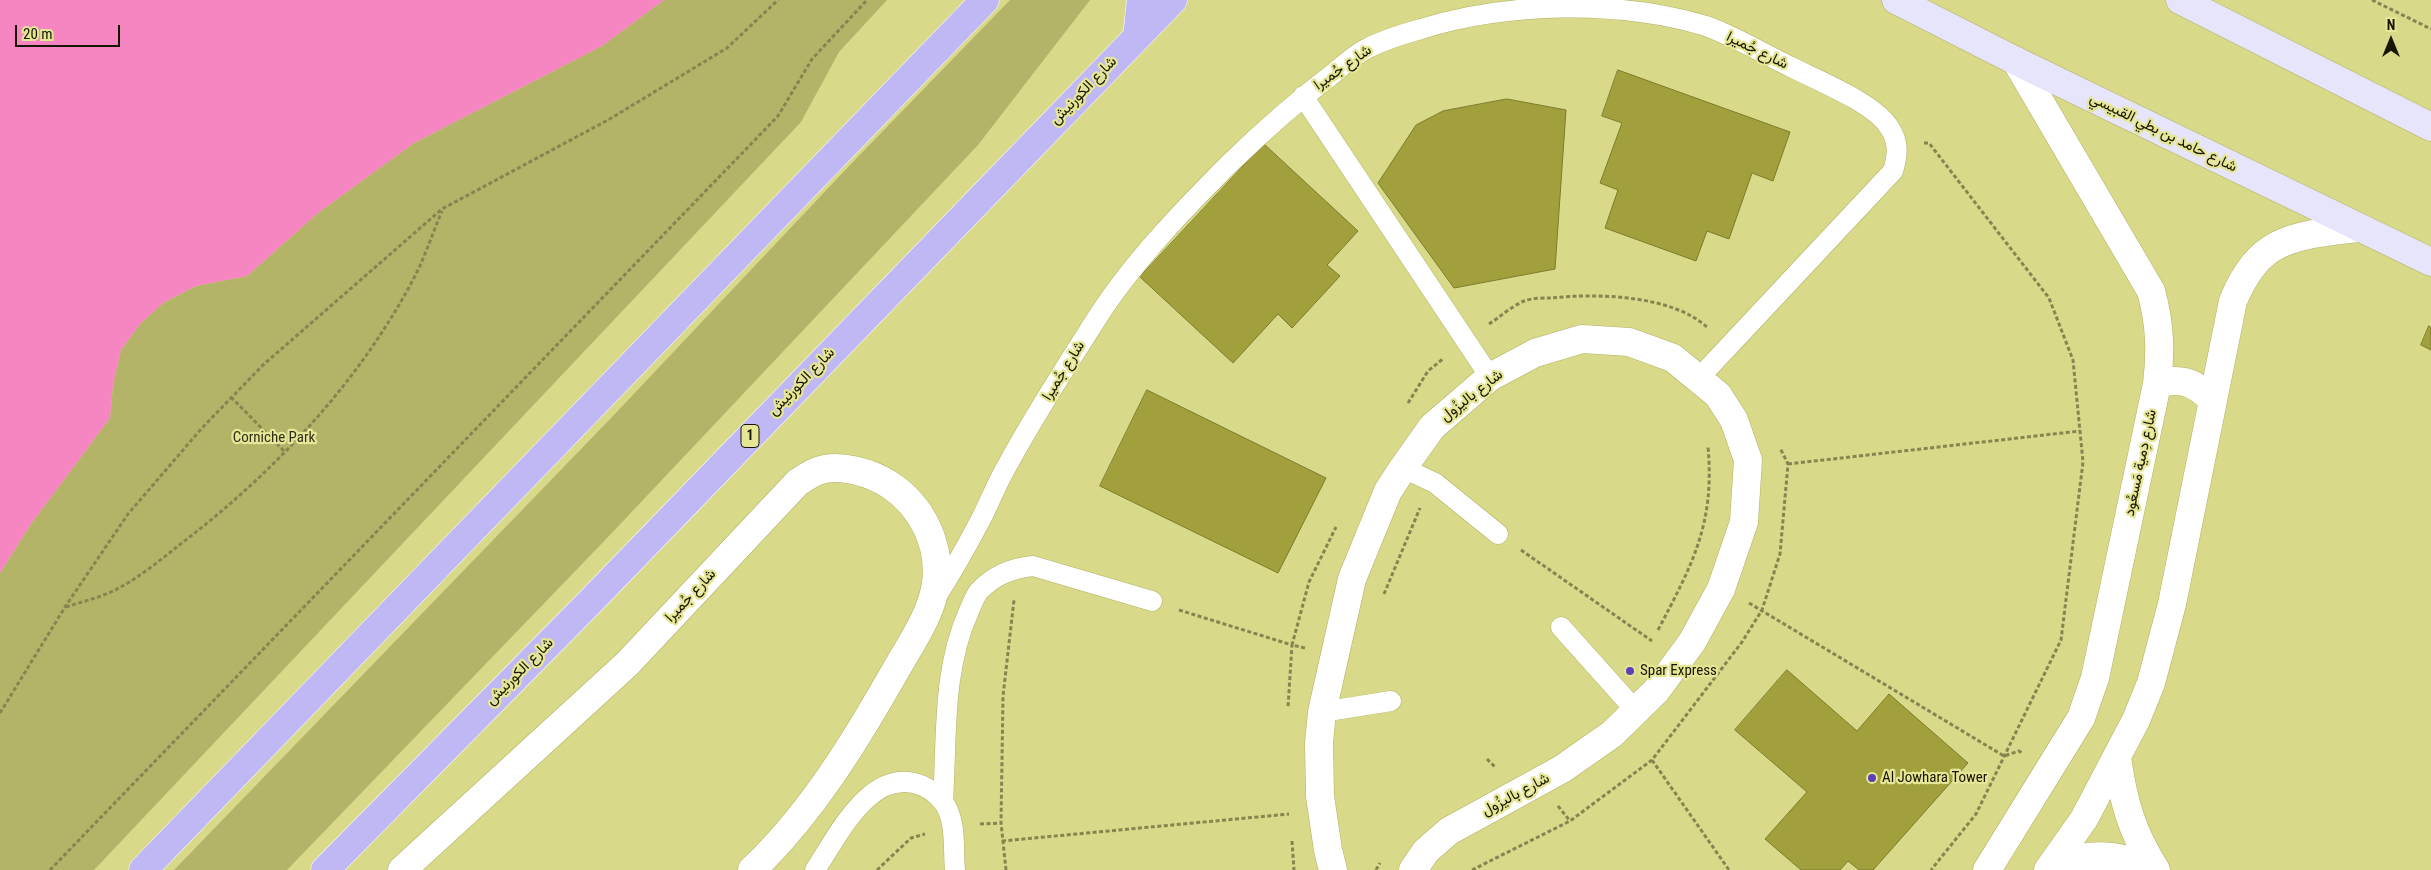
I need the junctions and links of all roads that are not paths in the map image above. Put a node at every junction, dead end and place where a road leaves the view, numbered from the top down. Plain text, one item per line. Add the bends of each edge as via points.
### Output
1 (985, 0) edge
2 (1140, 0) edge
3 (1173, 0) edge
4 (1896, 0) edge
5 (2180, 0) edge
6 (1137, 37) junction
7 (2016, 62) junction
8 (1303, 96) junction
9 (2431, 127) edge
10 (2358, 228) junction
11 (2431, 262) edge
12 (1490, 377) junction
13 (1699, 378) junction
14 (2157, 384) junction
15 (2212, 401) junction
16 (1403, 468) junction
17 (1498, 534) road end
18 (1152, 601) road end
19 (927, 611) junction
20 (1561, 627) dead end
21 (1391, 701) dead end
22 (1636, 711) junction
23 (1322, 712) junction
24 (2117, 757) junction
25 (943, 802) junction
26 (2050, 867) edge
27 (143, 870) edge
28 (325, 870) edge
29 (402, 870) edge
30 (752, 870) edge
31 (814, 870) edge
32 (955, 870) edge
33 (1333, 870) edge
34 (1413, 870) edge
35 (1987, 870) edge
36 (2152, 870) edge
37 (2156, 870) edge

1 - 27 highway
2 - 6 highway
3 - 6 highway, شارع الكورنيش / 1
4 - 7 main road, شارع حامد بن بطي القبيسي
5 - 9 main road
6 - 28 highway, شارع الكورنيش / 1 via 588,604
7 - 10 main road, شارع حامد بن بطي القبيسي
7 - 14 street, شارع دِمية مَسعُود via 2151,291 2160,332
8 - 12 lane, شارع جُميرا
8 - 13 lane, شارع جُميرا via 1365,50 1406,34 1491,11 1579,6 1622,8 1706,26 1851,97 1883,119 1896,142 1898,156 1894,171
8 - 19 lane, شارع جُميرا via 1199,193 1099,314 1007,465 956,565
10 - 11 main road, شارع حامد بن بطي القبيسي
10 - 15 street via 2300,235 2257,259 2242,279 2233,301
12 - 13 street, شارع باليزُول via 1535,353 1582,339 1629,342 1673,358
12 - 16 street, شارع باليزُول via 1432,428
13 - 22 street, شارع باليزُول via 1718,395 1734,420 1748,460 1744,522 1721,588 1692,642 1656,691
14 - 15 street via 2181,381 2194,384
14 - 35 street, شارع دِمية مَسعُود via 2095,678 2081,718
15 - 24 street via 2163,643 2148,690
16 - 17 lane via 1435,484
16 - 23 street, شارع باليزُول via 1388,491 1352,579
18 - 25 lane via 1033,566 1018,568 989,581 978,593 962,628 952,666 946,714
19 - 29 street, شارع جُميرا via 936,583 935,550 927,526 910,501 869,475 842,468 818,471 798,482 627,664
19 - 30 street, شارع جُميرا via 862,730 806,810
20 - 22 lane
21 - 23 lane
22 - 34 street, شارع باليزُول via 1612,734 1562,770 1449,831 1426,851
23 - 33 street, شارع باليزُول via 1320,796
24 - 26 street via 2084,818
24 - 37 street via 2129,818
25 - 31 lane via 927,788 908,782 877,789 856,811
25 - 32 lane via 953,826
26 - 36 street via 2073,858 2095,855 2118,856

